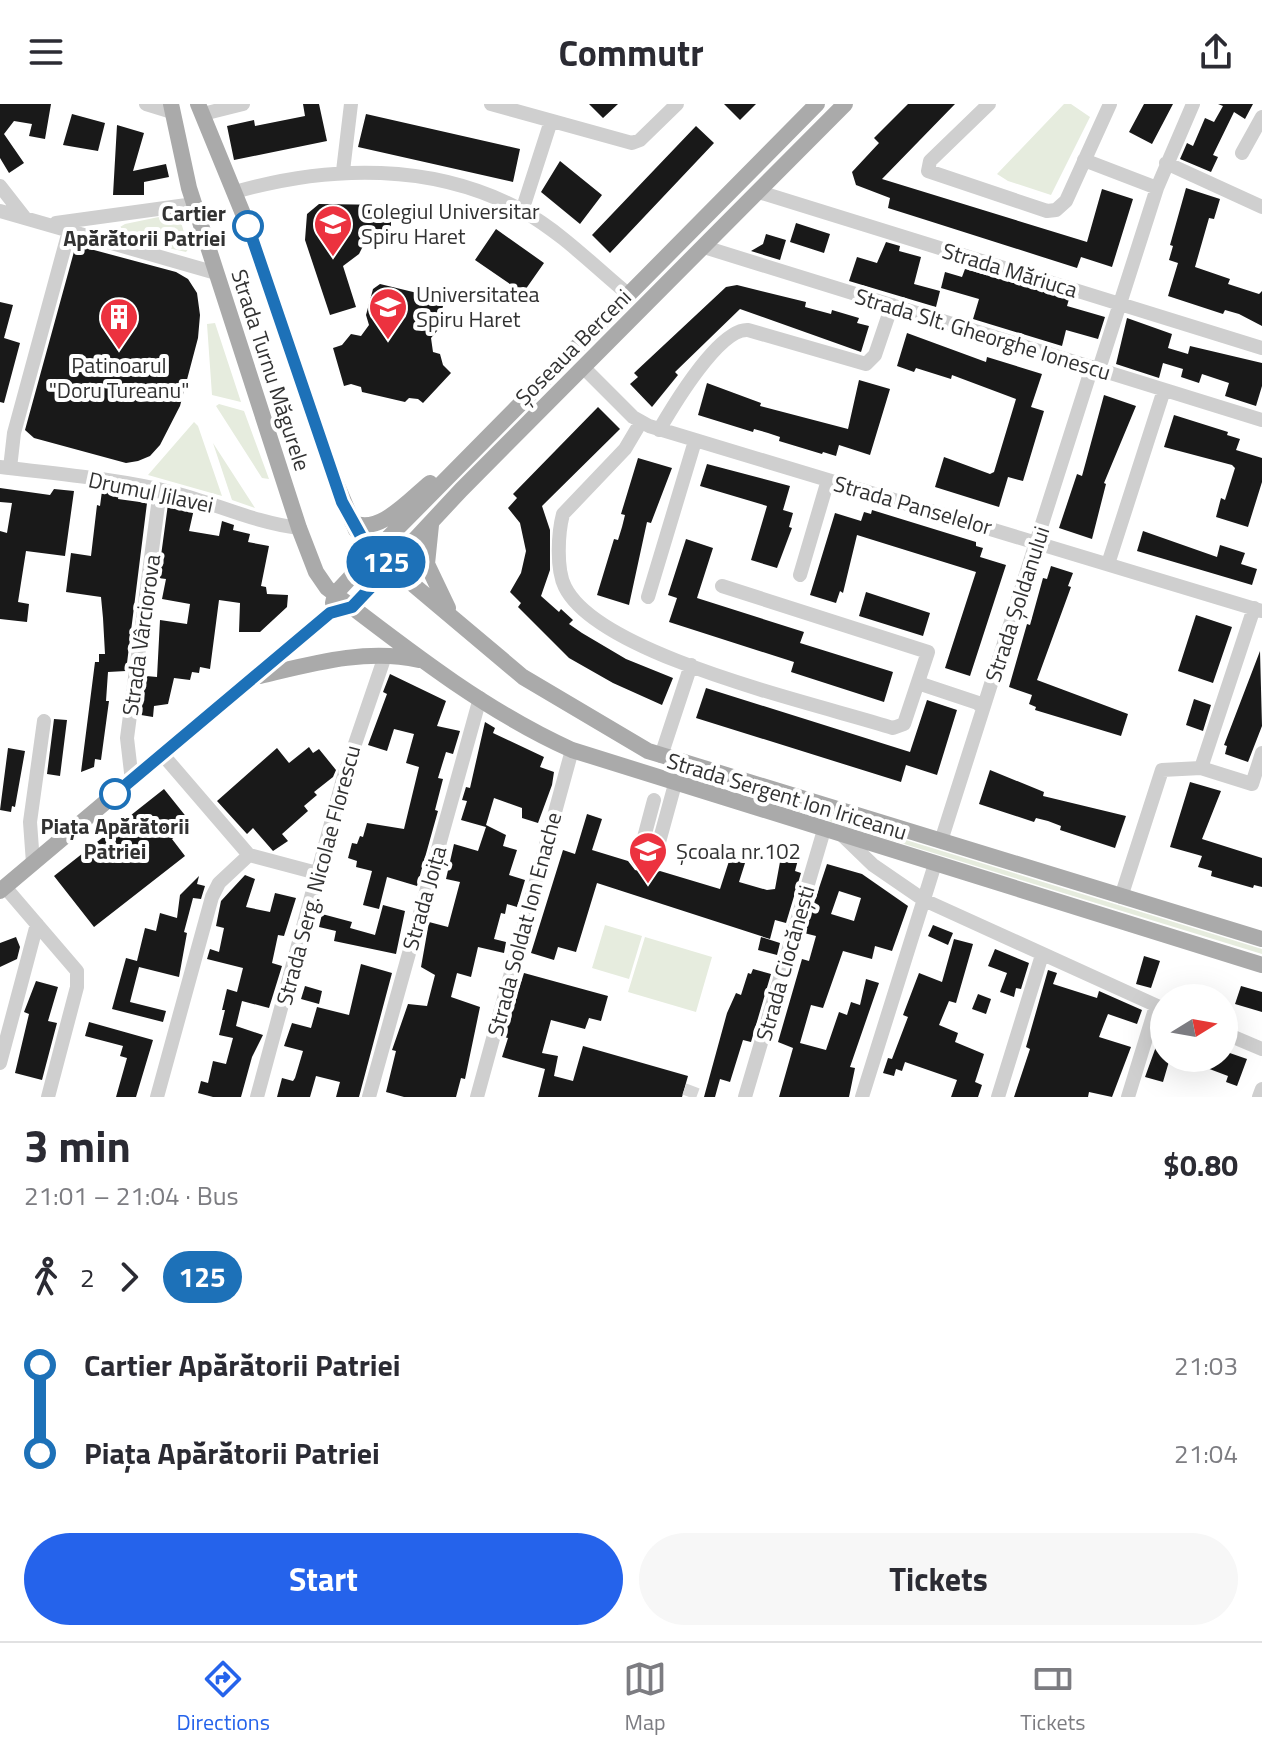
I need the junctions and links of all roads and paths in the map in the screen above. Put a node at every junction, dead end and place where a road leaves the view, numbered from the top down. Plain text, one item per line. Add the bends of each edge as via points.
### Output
1 (146, 104) edge
2 (243, 104) edge
3 (351, 104) edge
4 (491, 104) edge
5 (677, 104) edge
6 (817, 104) edge
7 (845, 104) edge
8 (989, 104) edge
9 (1193, 104) edge
10 (1104, 106) edge
11 (171, 108) edge
12 (200, 109) edge
13 (1262, 117) edge
14 (551, 121) junction
15 (1242, 153) dead end
16 (1084, 160) junction
17 (1166, 163) junction
18 (343, 171) junction
19 (0, 186) edge
20 (1157, 188) junction
21 (235, 192) junction
22 (759, 192) junction
23 (194, 204) junction
24 (1262, 207) edge
25 (0, 211) edge
26 (522, 211) junction
27 (108, 217) junction
28 (32, 220) junction
29 (69, 231) junction
30 (107, 242) junction
31 (704, 247) junction
32 (216, 273) junction
33 (629, 295) junction
34 (1119, 304) junction
35 (892, 305) junction
36 (1262, 348) edge
37 (570, 354) junction
38 (583, 367) junction
39 (1096, 368) junction
40 (1164, 390) junction
41 (1262, 420) edge
42 (641, 422) junction
43 (659, 430) junction
44 (695, 441) junction
45 (459, 466) junction
46 (5, 467) edge
47 (828, 480) junction
48 (160, 490) junction
49 (432, 521) junction
50 (352, 522) junction
51 (299, 528) junction
52 (1036, 542) junction
53 (375, 551) junction
54 (1108, 564) junction
55 (391, 566) junction
56 (373, 575) junction
57 (800, 575) dead end
58 (722, 586) dead end
59 (335, 594) junction
60 (648, 597) dead end
61 (357, 602) junction
62 (1259, 607) edge
63 (330, 613) junction
64 (458, 622) junction
65 (385, 656) junction
66 (423, 661) junction
67 (691, 665) junction
68 (255, 678) junction
69 (918, 683) junction
70 (480, 698) junction
71 (983, 709) junction
72 (44, 721) dead end
73 (572, 750) junction
74 (1262, 753) edge
75 (163, 755) junction
76 (661, 756) junction
77 (1201, 768) junction
78 (132, 781) junction
79 (675, 784) junction
80 (654, 800) dead end
81 (824, 830) junction
82 (843, 836) junction
83 (941, 841) junction
84 (249, 855) junction
85 (33, 863) junction
86 (935, 864) junction
87 (317, 873) junction
88 (3, 889) edge
89 (1121, 897) junction
90 (924, 900) junction
91 (37, 924) junction
92 (1262, 939) edge
93 (1042, 955) junction
94 (1262, 965) edge
95 (1150, 1004) edge
96 (1150, 1036) edge
97 (1238, 1039) edge
98 (1262, 1049) edge
99 (0, 1063) edge
100 (1262, 1089) edge
101 (48, 1097) edge
102 (157, 1097) edge
103 (257, 1097) edge
104 (369, 1097) edge
105 (477, 1097) edge
106 (745, 1097) edge
107 (862, 1097) edge
108 (998, 1097) edge
109 (1128, 1097) edge
110 (1259, 1097) edge

1 - 11 street
2 - 12 street
3 - 18 street
4 - 14 street
5 - 14 street via 632,143
6 - 33 main road, Șoseaua Berceni
7 - 22 main road, Șoseaua Berceni
8 - 16 street via 930,161 930,173 1047,211 1066,201
9 - 17 street, Strada Șoldanului
10 - 16 street
11 - 23 main road, Strada Turnu Măgurele
12 - 21 main road, Strada Turnu Măgurele
13 - 15 street
14 - 26 street
16 - 20 street
17 - 20 street, Strada Șoldanului
17 - 24 street
18 - 21 street
18 - 26 street via 429,179
19 - 28 street
20 - 34 street, Strada Șoldanului
21 - 50 main road, Strada Turnu Măgurele
22 - 31 main road, Șoseaua Berceni
22 - 34 street, Strada Măriuca
23 - 27 street
23 - 32 main road, Strada Turnu Măgurele
25 - 28 street
26 - 33 street
27 - 28 street
27 - 30 street
28 - 29 street
29 - 30 street
29 - 46 street
30 - 32 street
31 - 35 street, Strada Slt. Gheorghe Ionescu
31 - 38 main road, Șoseaua Berceni
32 - 51 main road, Strada Turnu Măgurele
33 - 37 main road, Șoseaua Berceni
34 - 36 street, Strada Măriuca
34 - 39 street, Strada Șoldanului
35 - 39 street, Strada Slt. Gheorghe Ionescu
35 - 43 street via 875,355 866,364 748,330 732,333
37 - 38 main road
37 - 45 main road, Șoseaua Berceni
38 - 42 street, Strada Panselelor
38 - 49 main road, Șoseaua Berceni
39 - 40 street, Strada Slt. Gheorghe Ionescu
39 - 52 street, Strada Șoldanului
40 - 41 street, Strada Slt. Gheorghe Ionescu
40 - 54 street
42 - 43 street, Strada Panselelor
42 - 67 street via 625,449 564,511 563,581 586,614 609,631
43 - 44 street, Strada Panselelor
44 - 47 street, Strada Panselelor
44 - 60 street
45 - 50 main road via 379,523 366,527
45 - 53 main road, Șoseaua Berceni
46 - 48 street, Drumul Jilavei
47 - 52 street, Strada Panselelor
47 - 57 street
48 - 51 street, Drumul Jilavei
48 - 78 street, Strada Vârciorova via 127,738
49 - 55 main road, Șoseaua Berceni
49 - 64 main road via 427,564
50 - 53 main road, Strada Turnu Măgurele
51 - 59 main road, Strada Turnu Măgurele via 318,577
52 - 54 street, Strada Panselelor
52 - 71 street, Strada Șoldanului
53 - 55 main road, Strada Turnu Măgurele
53 - 56 main road
53 - 59 main road, Șoseaua Berceni
54 - 62 street, Strada Panselelor
55 - 56 main road
55 - 61 main road, Șoseaua Berceni
55 - 64 main road, Strada Sergent Ion Iriceanu
56 - 59 main road
56 - 61 main road
58 - 69 street via 928,652
59 - 61 main road, Strada Sergent Ion Iriceanu
59 - 63 main road, Șoseaua Berceni
61 - 63 main road
61 - 66 main road, Strada Sergent Ion Iriceanu
62 - 77 street
63 - 68 main road
64 - 76 main road, Strada Sergent Ion Iriceanu via 543,691
65 - 66 main road
65 - 68 main road
65 - 87 street, Strada Serg. Nicolae Florescu via 354,740
66 - 70 main road, Strada Sergent Ion Iriceanu
67 - 69 street via 896,728 905,722
67 - 76 street
68 - 75 main road
69 - 71 street
70 - 73 main road, Strada Sergent Ion Iriceanu
70 - 104 street, Strada Joița
71 - 83 street, Strada Șoldanului
72 - 85 street via 30,822
73 - 79 main road, Strada Sergent Ion Iriceanu
73 - 105 street, Strada Soldat Ion Enache
74 - 77 street via 1252,784
75 - 78 main road
75 - 84 street
76 - 83 main road, Strada Sergent Ion Iriceanu
77 - 89 street via 1162,770
78 - 85 main road
79 - 80 street via 653,864 638,860
79 - 81 main road, Strada Sergent Ion Iriceanu
81 - 82 main road, Strada Sergent Ion Iriceanu
81 - 106 street, Strada Ciocănești
82 - 86 main road, Strada Sergent Ion Iriceanu
82 - 90 street via 873,865
83 - 89 main road, Strada Sergent Ion Iriceanu
84 - 87 street
84 - 102 street via 219,883 212,897
85 - 88 main road
86 - 90 street
86 - 94 main road, Strada Sergent Ion Iriceanu
87 - 103 street, Strada Serg. Nicolae Florescu
88 - 91 street
89 - 92 main road, Strada Sergent Ion Iriceanu
90 - 93 street
90 - 107 street
91 - 99 street
91 - 101 street via 73,965 78,979
93 - 95 street
93 - 108 street
96 - 109 street
97 - 98 street
100 - 110 street

